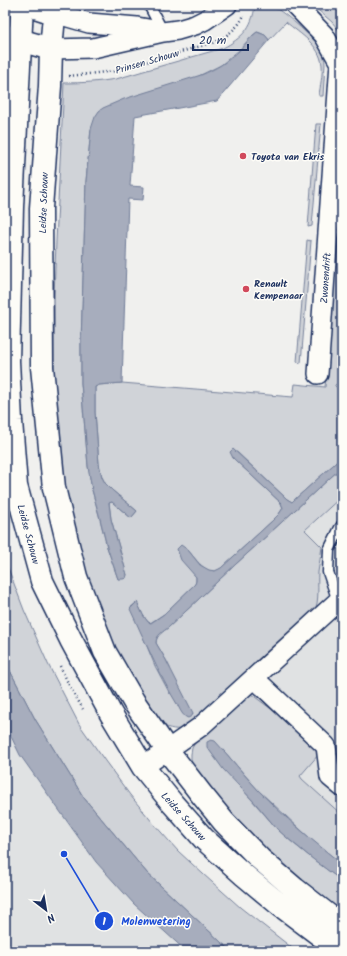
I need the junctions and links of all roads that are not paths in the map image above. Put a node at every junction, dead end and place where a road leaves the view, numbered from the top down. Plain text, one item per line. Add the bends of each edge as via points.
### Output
1 (22, 5) edge
2 (29, 5) edge
3 (149, 5) edge
4 (227, 5) edge
5 (295, 5) edge
6 (54, 9) edge
7 (163, 32) junction
8 (13, 39) edge
9 (51, 49) junction
10 (318, 374) dead end
11 (342, 525) edge
12 (340, 602) edge
13 (254, 678) junction
14 (168, 751) junction
15 (143, 767) junction
16 (342, 787) edge
17 (342, 926) edge
18 (341, 951) edge

1 - 8 main road, Leidse Schouw
2 - 6 main road
3 - 7 lane
4 - 7 street via 195,25
5 - 10 street, Zwanendrift via 324,35 340,63
6 - 7 street via 89,23
6 - 9 main road, Leidse Schouw
7 - 9 street via 93,48
8 - 9 main road
8 - 15 main road, Leidse Schouw via 8,361 16,486 42,581 111,714
9 - 14 main road, Leidse Schouw via 41,208 42,367 54,488 76,577 105,652 134,702
11 - 12 lane via 329,550 328,572
12 - 13 street
13 - 14 street via 200,727
13 - 16 street via 326,746 330,777
14 - 15 street
14 - 17 main road, Leidse Schouw via 224,822 260,859
15 - 18 main road, Leidse Schouw via 204,839 280,905

